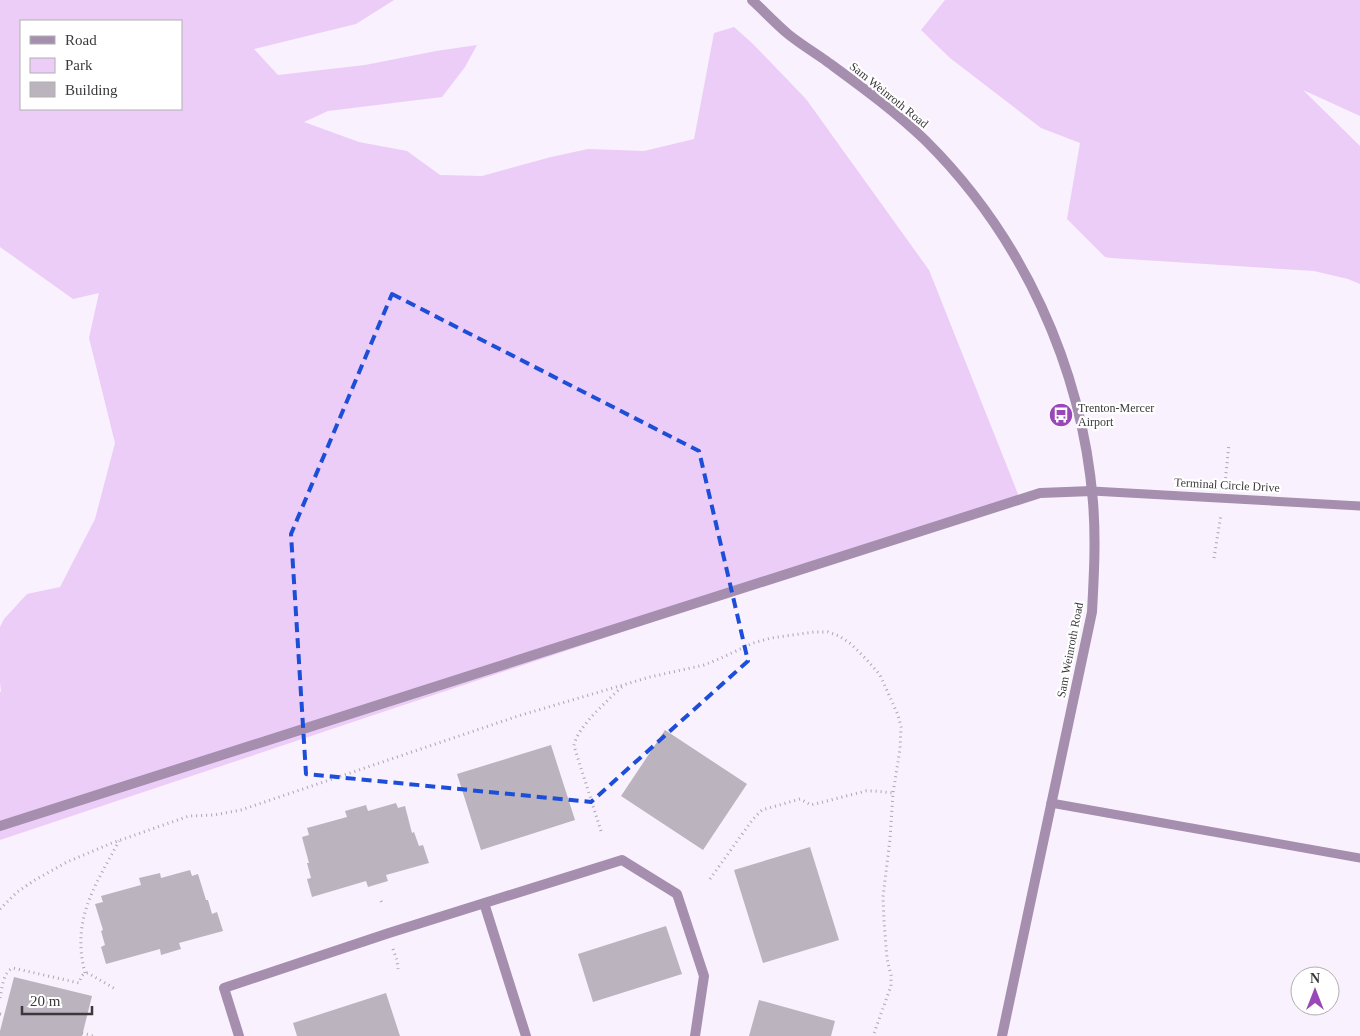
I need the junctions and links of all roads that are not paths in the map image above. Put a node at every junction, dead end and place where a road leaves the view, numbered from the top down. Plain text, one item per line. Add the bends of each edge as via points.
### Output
1 (752, 0) edge
2 (1092, 491) junction
3 (1360, 506) edge
4 (1051, 803) junction
5 (0, 826) edge
6 (1360, 858) edge
7 (484, 903) junction
8 (239, 1036) edge
9 (526, 1036) edge
10 (696, 1036) edge
11 (1002, 1036) edge

1 - 2 street, Sam Weinroth Road via 788,34 880,101 925,140 965,184 1001,233 1031,284 1056,338 1075,395 1088,453
2 - 3 lane, Terminal Circle Drive
2 - 4 street, Sam Weinroth Road via 1095,552 1092,612
2 - 5 street via 1040,492
4 - 6 lane
4 - 11 street, Sam Weinroth Road
7 - 8 street via 224,988
7 - 9 street
7 - 10 street via 622,860 677,894 704,976

